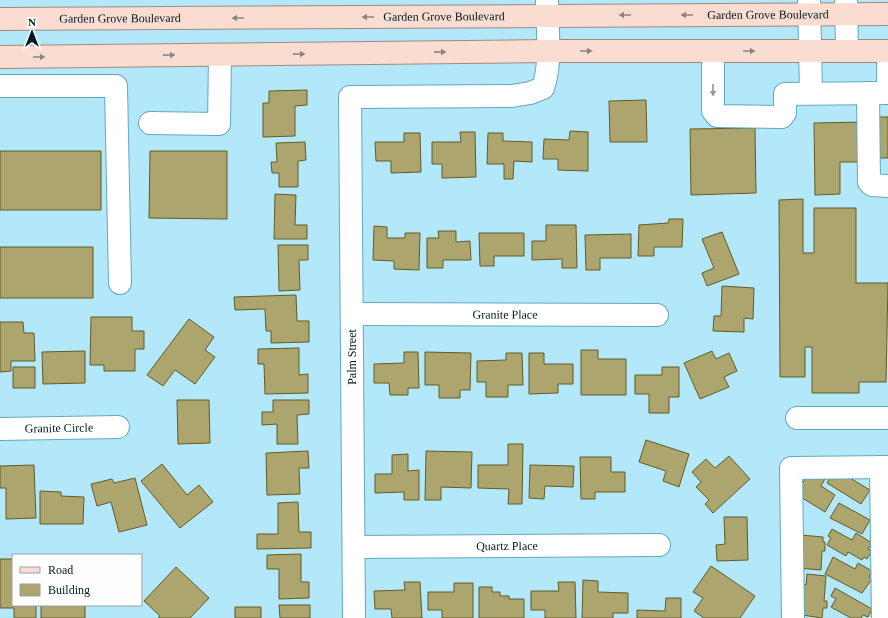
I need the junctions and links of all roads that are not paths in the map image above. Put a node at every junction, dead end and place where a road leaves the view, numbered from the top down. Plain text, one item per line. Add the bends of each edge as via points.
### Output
1 (810, 7) edge
2 (846, 7) edge
3 (547, 8) edge
4 (888, 14) edge
5 (0, 19) edge
6 (547, 51) junction
7 (713, 51) junction
8 (810, 51) junction
9 (848, 51) junction
10 (888, 51) edge
11 (220, 55) junction
12 (116, 56) junction
13 (0, 57) edge
14 (0, 86) edge
15 (116, 86) junction
16 (811, 93) junction
17 (881, 93) edge
18 (150, 123) dead end
19 (888, 186) edge
20 (120, 283) dead end
21 (352, 314) junction
22 (658, 316) dead end
23 (797, 418) dead end
24 (888, 418) edge
25 (118, 427) dead end
26 (0, 429) edge
27 (885, 467) edge
28 (660, 545) dead end
29 (354, 547) junction
30 (354, 618) edge
31 (793, 618) edge
32 (883, 618) edge

1 - 2 main road, Garden Grove Boulevard
1 -> 3 main road, Garden Grove Boulevard
1 - 8 street
2 - 4 main road, Garden Grove Boulevard
2 - 9 street
3 -> 5 main road, Garden Grove Boulevard
3 - 6 street
6 -> 7 main road
11 -> 6 main road
6 - 21 street, Palm Street via 546,80 543,88 530,93 512,96 350,97
7 -> 8 main road
7 -> 16 street via 714,111 718,116 782,117 785,113 785,94
8 - 9 main road
8 - 16 street
9 - 10 main road
10 - 17 street
12 -> 11 main road
11 - 18 street via 219,124
13 -> 12 main road
12 - 15 street
14 - 15 street
15 - 20 street
16 - 17 street
17 - 19 street via 869,182 872,185
21 - 22 street, Granite Place
21 - 29 street, Palm Street
23 - 24 street
25 - 26 street, Granite Circle
27 - 31 street via 791,468
27 - 32 street
28 - 29 street, Quartz Place
29 - 30 street, Palm Street

